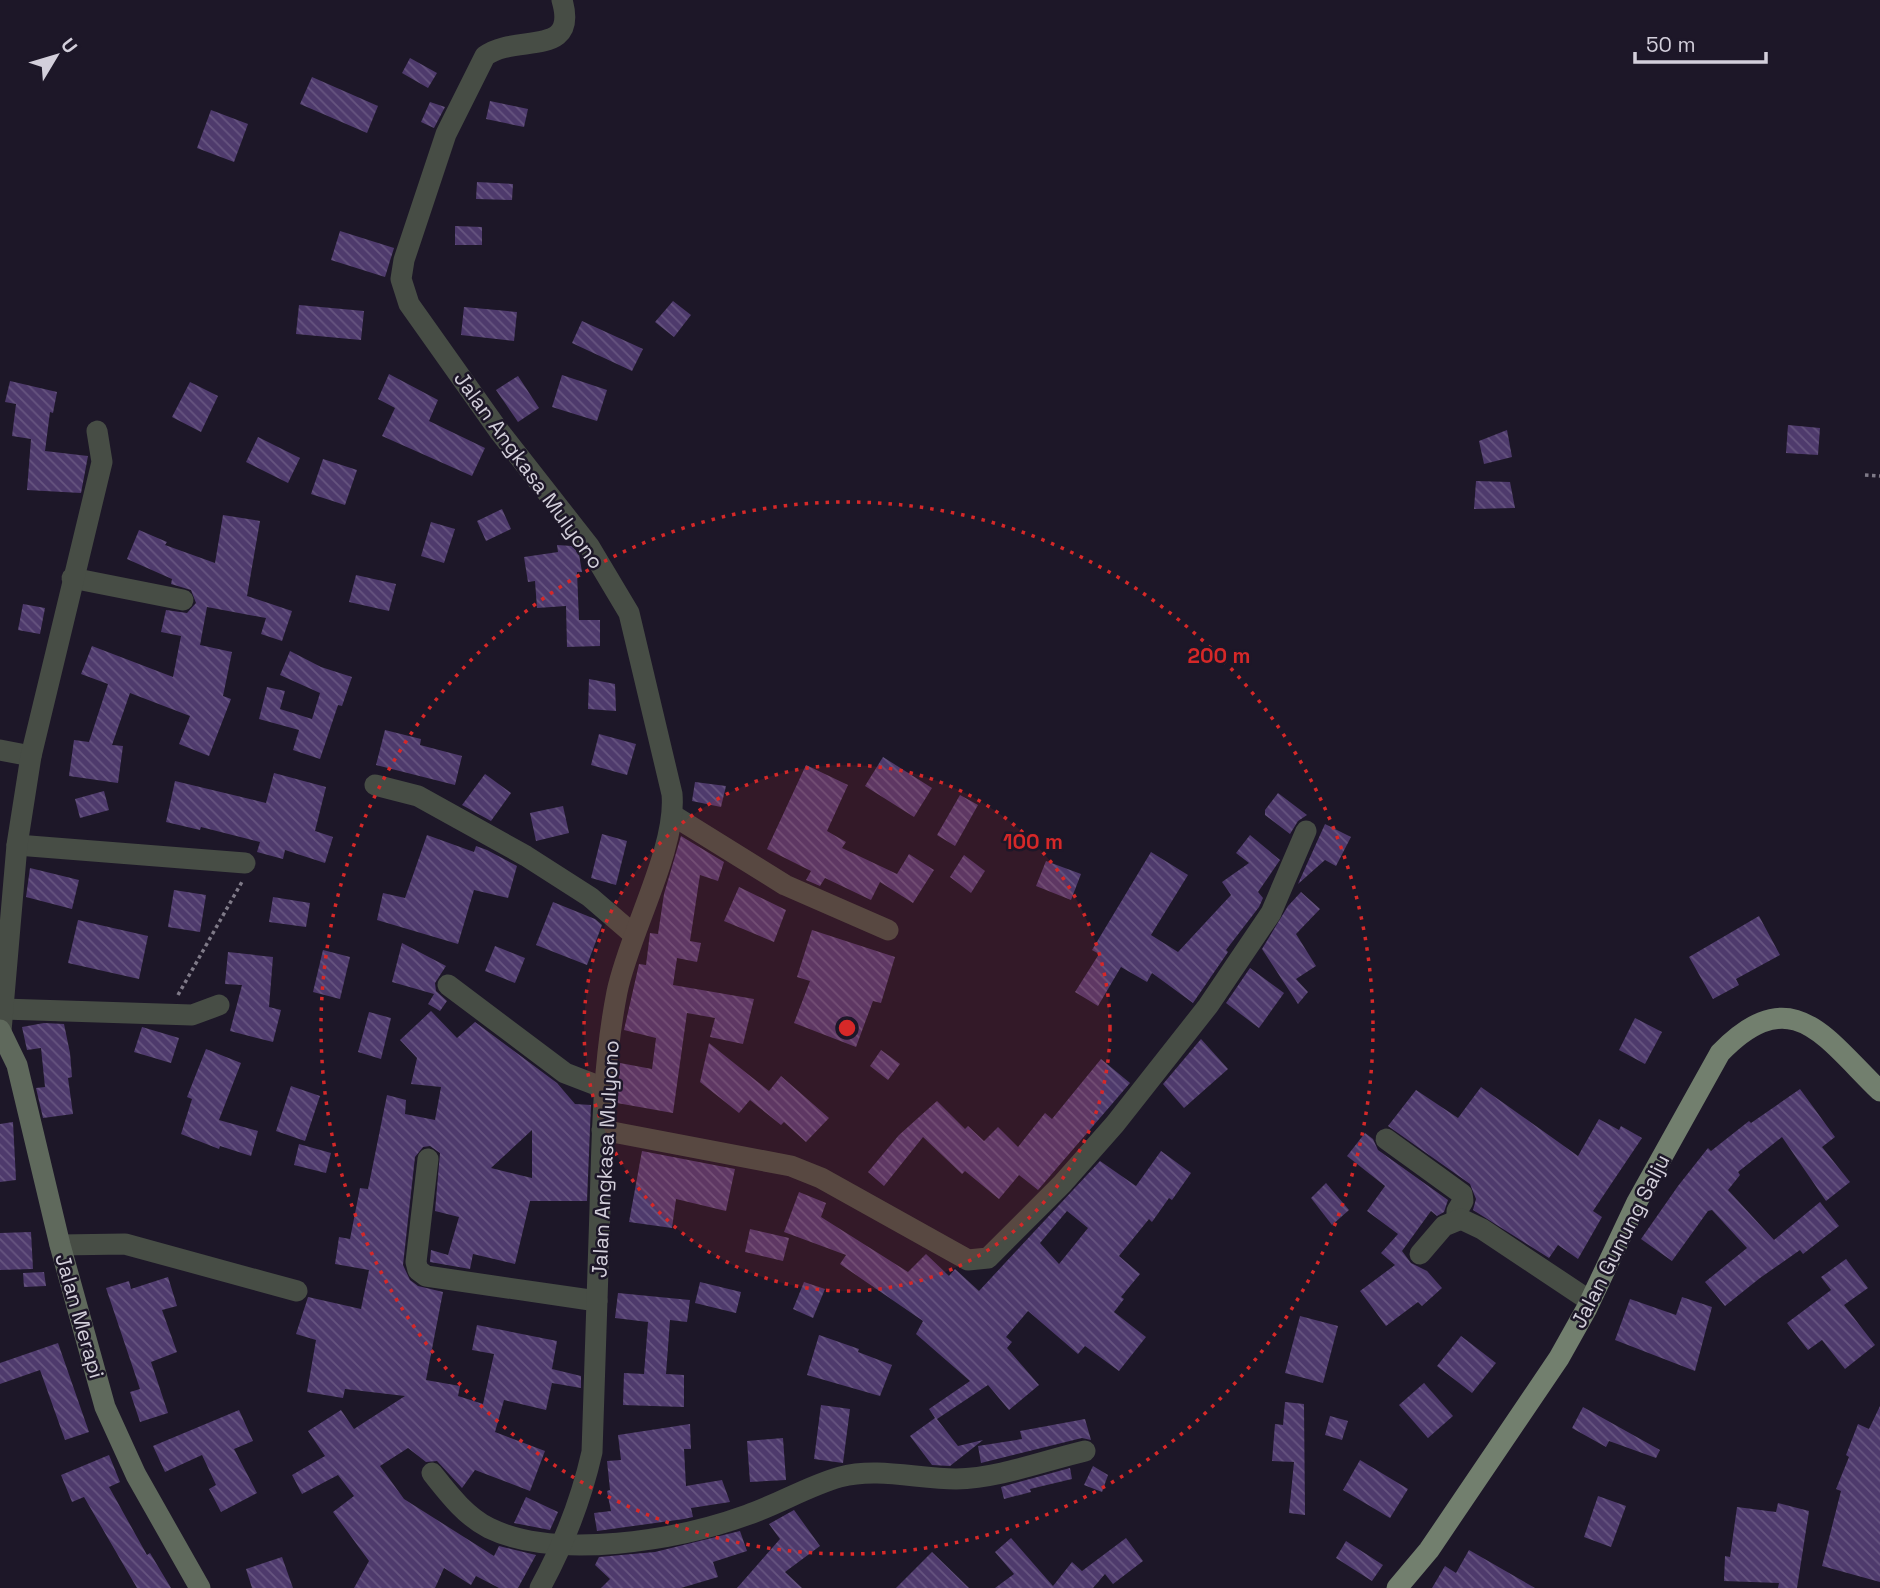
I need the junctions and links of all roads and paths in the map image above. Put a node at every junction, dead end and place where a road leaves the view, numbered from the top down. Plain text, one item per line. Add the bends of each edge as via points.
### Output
1 (562, 0) edge
2 (97, 431) dead end
3 (1865, 475) dead end
4 (1880, 476) edge
5 (72, 578) junction
6 (183, 600) dead end
7 (0, 750) edge
8 (30, 756) junction
9 (375, 785) dead end
10 (674, 816) junction
11 (1306, 831) dead end
12 (18, 845) junction
13 (245, 863) joint
14 (888, 930) dead end
15 (633, 934) junction
16 (448, 985) dead end
17 (219, 1005) dead end
18 (166, 1015) junction
19 (1, 1023) edge
20 (604, 1088) junction
21 (1880, 1091) edge
22 (602, 1130) junction
23 (1386, 1139) dead end
24 (428, 1159) dead end
25 (1457, 1220) junction
26 (60, 1245) junction
27 (1420, 1254) dead end
28 (297, 1291) dead end
29 (597, 1301) junction
30 (1590, 1301) junction
31 (1085, 1451) dead end
32 (432, 1473) dead end
33 (563, 1546) junction
34 (200, 1588) edge
35 (540, 1588) edge
36 (1397, 1588) edge

1 - 10 street, Jalan Angkasa Mulyono via 567,18 563,31 554,38 494,50 485,57 446,134 401,279 409,304 499,431 589,546 629,613
2 - 5 street via 102,463
3 - 4 path
5 - 6 street
5 - 8 street
7 - 8 street
8 - 12 street
9 - 15 street via 418,796 527,856 590,897
10 - 14 street via 785,885
10 - 15 street, Jalan Angkasa Mulyono
11 - 22 street via 1271,913 1208,1006 1115,1124 988,1258 968,1260 791,1166
12 - 13 street
12 - 19 street
13 - 18 path via 249,869
15 - 20 street, Jalan Angkasa Mulyono via 617,992
16 - 20 street via 565,1073
17 - 18 street via 192,1015
18 - 19 street
19 - 26 street, Jalan Merapi via 17,1065
20 - 22 street, Jalan Angkasa Mulyono
21 - 30 main road, Jalan Gunung Salju via 1809,1024 1789,1017 1766,1019 1737,1035 1720,1053 1637,1202
22 - 29 street, Jalan Angkasa Mulyono
23 - 25 street via 1462,1195
24 - 29 street via 418,1270 426,1276
25 - 27 street via 1444,1226
25 - 30 street via 1482,1228
26 - 28 street via 125,1244
26 - 34 street, Jalan Merapi via 105,1408 136,1475
29 - 33 street, Jalan Angkasa Mulyono via 592,1452
30 - 36 main road, Jalan Gunung Salju via 1559,1358 1429,1550
31 - 33 street via 957,1479 851,1475 713,1525 650,1539
32 - 33 street via 462,1508 488,1527 538,1544
33 - 35 street, Jalan Angkasa Mulyono

